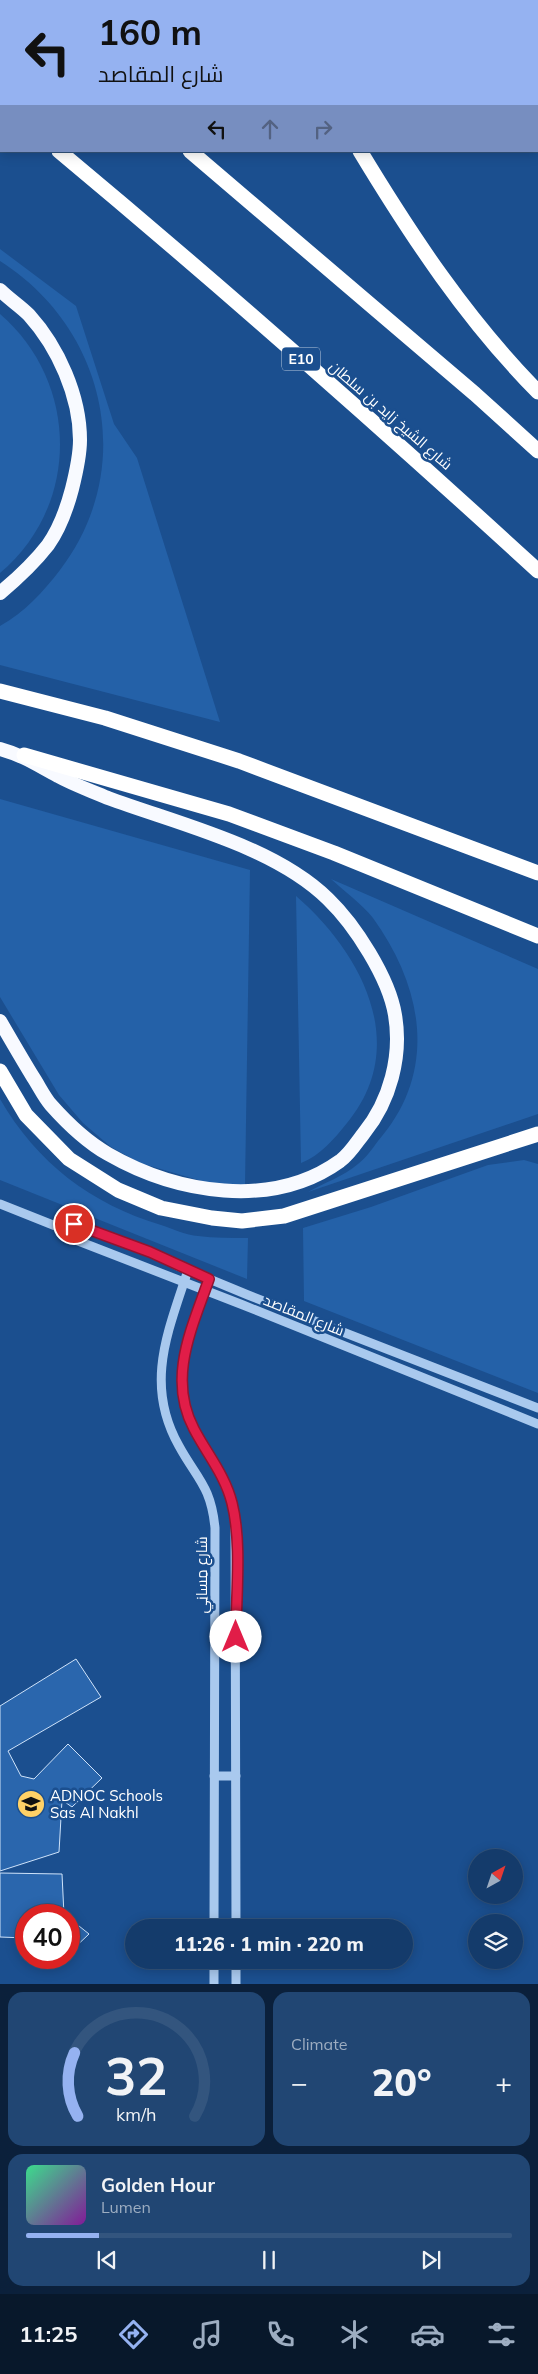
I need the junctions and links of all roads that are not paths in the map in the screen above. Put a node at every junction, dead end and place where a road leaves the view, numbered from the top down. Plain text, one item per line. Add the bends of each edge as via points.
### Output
1 (60, 152) edge
2 (191, 152) edge
3 (361, 152) edge
4 (0, 290) edge
5 (538, 392) edge
6 (538, 451) edge
7 (538, 571) edge
8 (0, 593) edge
9 (0, 691) edge
10 (0, 749) edge
11 (24, 755) junction
12 (538, 873) edge
13 (538, 936) edge
14 (0, 1022) edge
15 (0, 1071) edge
16 (538, 1134) edge
17 (0, 1204) edge
18 (63, 1229) junction
19 (188, 1270) junction
20 (209, 1279) junction
21 (184, 1283) junction
22 (205, 1291) junction
23 (538, 1408) edge
24 (538, 1424) edge
25 (214, 1776) junction
26 (236, 1776) junction
27 (214, 1919) edge
28 (236, 1919) edge
29 (214, 1969) edge
30 (236, 1969) edge
31 (214, 1984) edge
32 (236, 1984) edge

1 - 7 highway, شارع الشيخ زايد بن سلطان / E10 via 175,248
2 - 6 highway
3 - 5 highway via 446,284 500,352
4 - 8 highway via 29,315 49,342 66,376 76,408 80,440 76,474 62,519 49,543 23,575
9 - 12 highway via 105,718 238,761
10 - 11 highway
11 - 13 highway via 229,814
11 - 14 highway via 59,777 89,790 226,839 293,872 328,899 362,940 381,973 395,1015 396,1052 390,1089 370,1125 342,1160 307,1179 278,1188 243,1192 212,1190 136,1168 106,1153 76,1130 48,1102
15 - 16 highway via 26,1115 69,1159 118,1190 161,1208 212,1218 242,1221 284,1216
17 - 18 street, شارع المقاصد
18 - 19 street, شارع المقاصد via 70,1224 78,1225
18 - 21 street, شارع المقاصد via 73,1239
19 - 20 street, شارع المقاصد
19 - 21 street, شارع مِسانِي
20 - 22 street
20 - 23 street, شارع المقاصد
21 - 22 street, شارع المقاصد
21 - 25 street, شارع مِسانِي via 163,1350 160,1384 172,1433 206,1488 214,1515
22 - 24 street, شارع المقاصد
22 - 26 street via 183,1359 182,1391 194,1430 227,1487 235,1519
25 - 26 street
25 - 27 street, شارع مِسانِي
26 - 28 street
29 - 31 street
30 - 32 street

